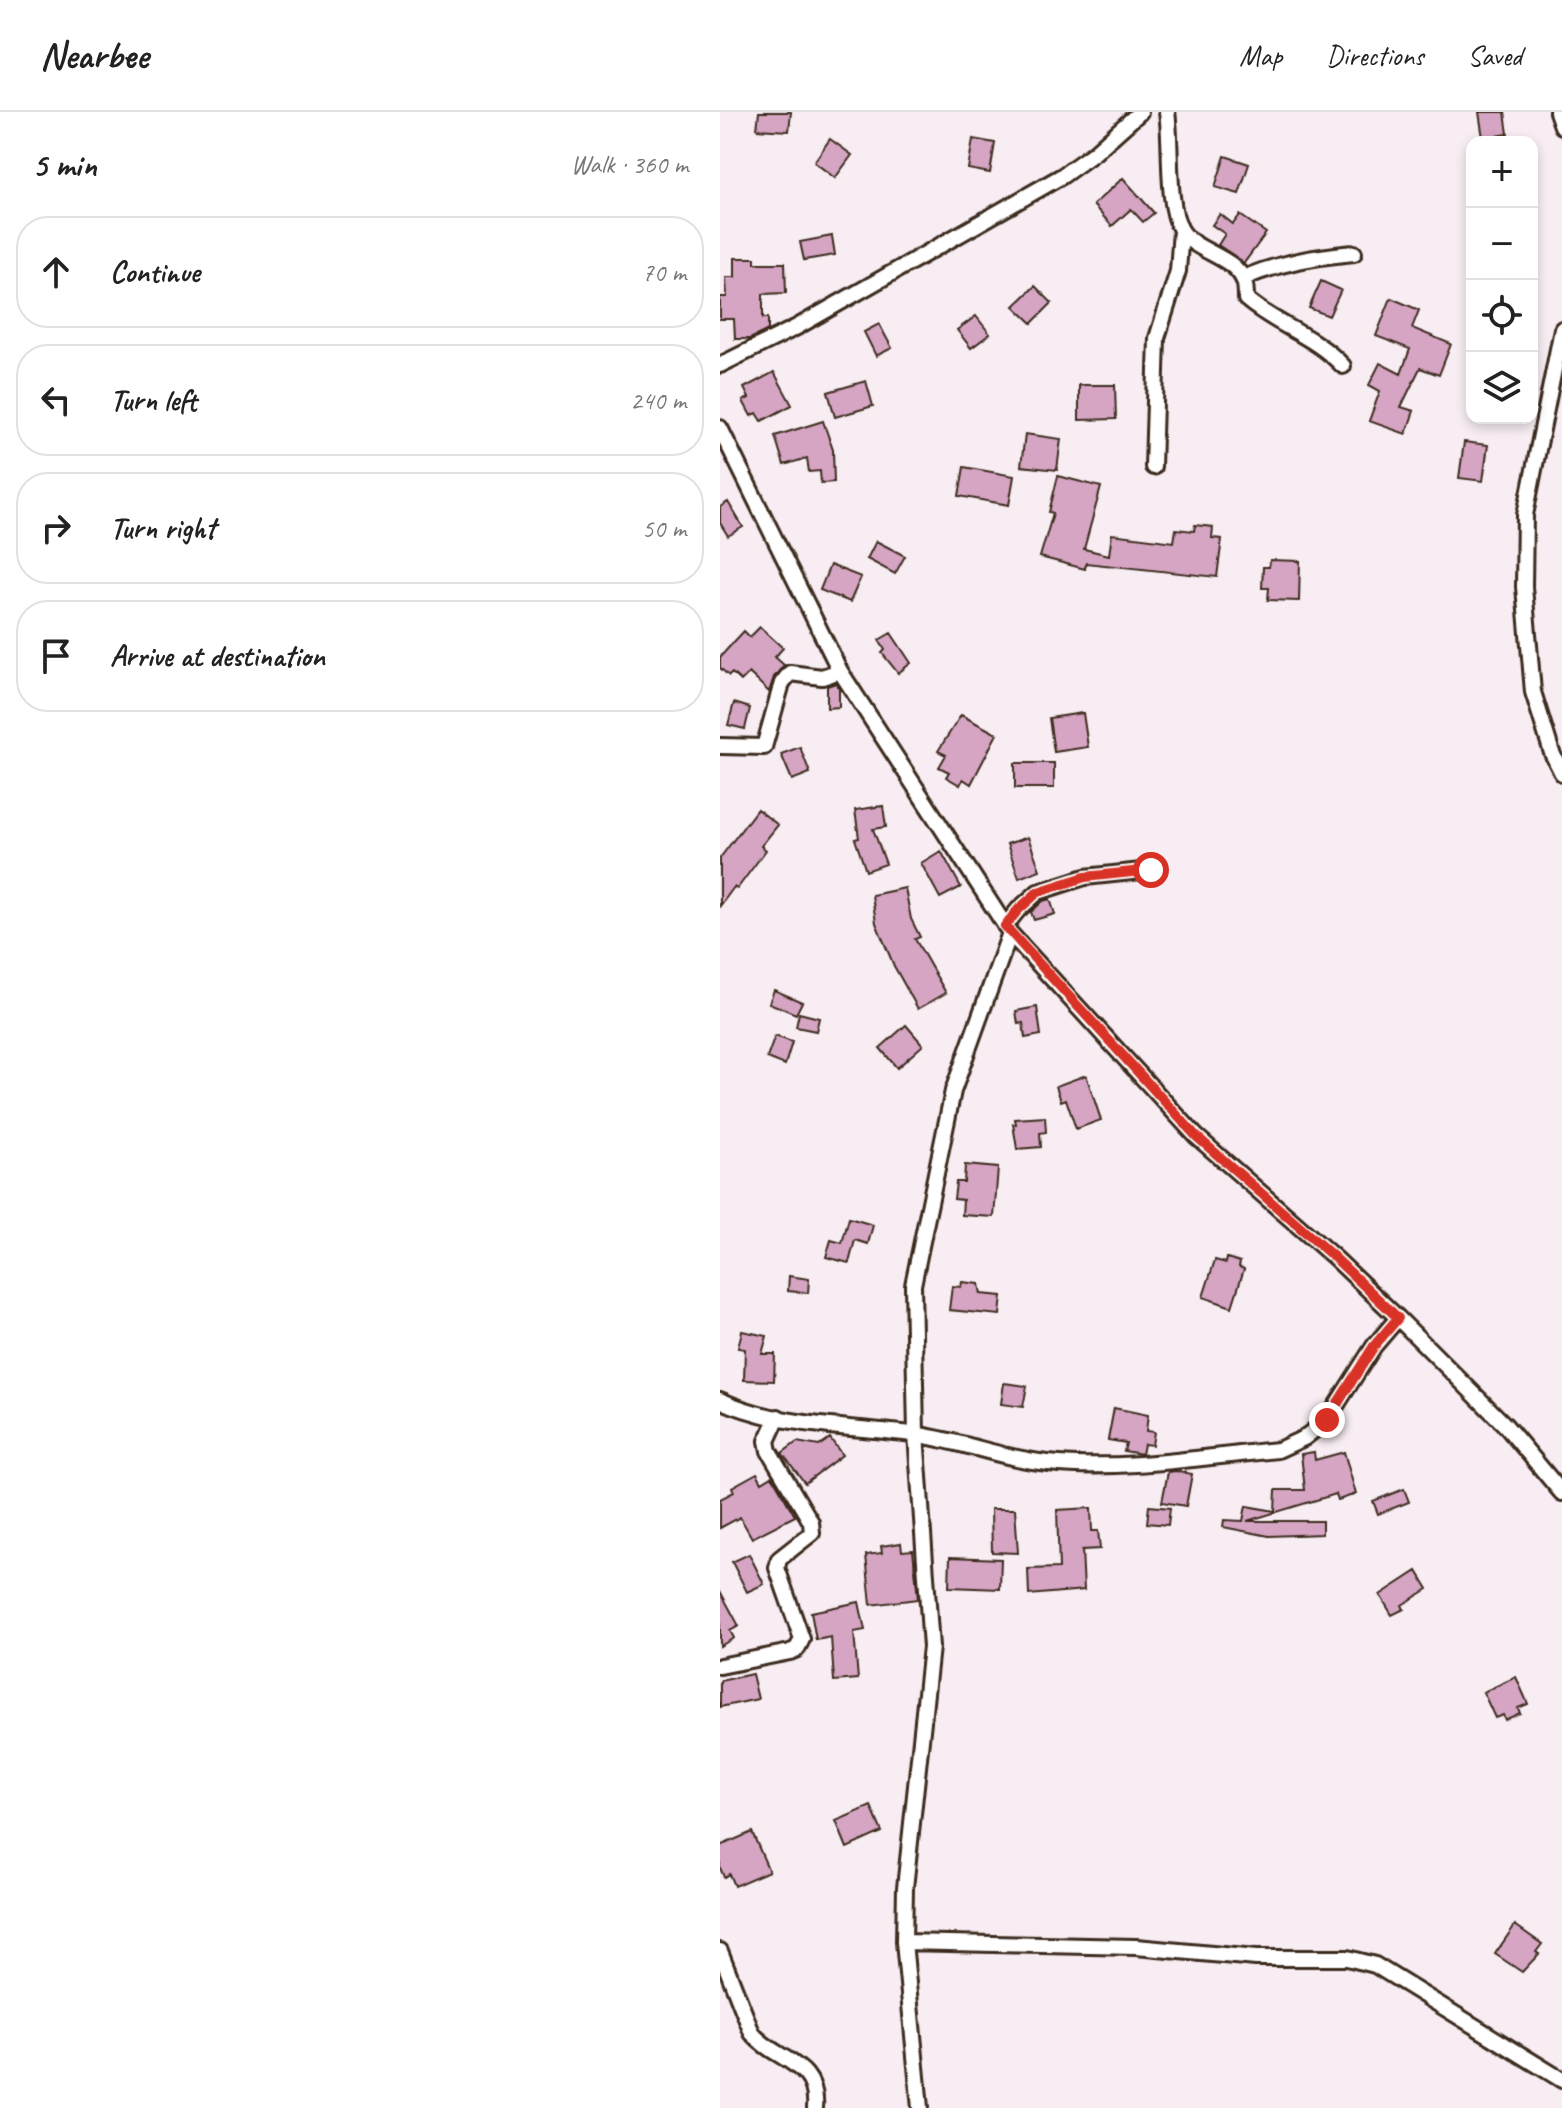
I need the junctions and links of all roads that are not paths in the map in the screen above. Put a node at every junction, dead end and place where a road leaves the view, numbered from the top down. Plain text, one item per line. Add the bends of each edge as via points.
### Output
1 (1140, 112) edge
2 (1167, 112) edge
3 (1557, 112) edge
4 (1562, 126) edge
5 (1181, 230) junction
6 (1354, 253) dead end
7 (1243, 278) junction
8 (1562, 329) edge
9 (720, 365) edge
10 (1343, 366) dead end
11 (720, 428) edge
12 (1153, 467) dead end
13 (840, 671) junction
14 (720, 746) edge
15 (1562, 773) edge
16 (1151, 870) dead end
17 (1008, 930) junction
18 (1398, 1318) junction
19 (720, 1400) edge
20 (778, 1417) junction
21 (916, 1434) junction
22 (1562, 1493) edge
23 (720, 1666) edge
24 (904, 1942) junction
25 (720, 1951) edge
26 (1562, 2080) edge
27 (815, 2108) edge
28 (920, 2108) edge

1 - 9 street via 1062,176
2 - 5 street via 1174,212
3 - 4 street
5 - 7 street
5 - 12 street via 1178,271 1157,338
6 - 7 street via 1306,257
7 - 10 street via 1252,305 1315,340
8 - 15 street via 1525,515 1524,587 1533,692
11 - 13 street
13 - 14 street via 822,677 790,673 782,683 764,747
13 - 17 street
16 - 17 street via 1085,877 1038,892 1018,910
17 - 18 street via 1196,1136
17 - 21 street via 953,1091 913,1285
18 - 21 street via 1327,1420 1278,1450 1100,1467 1045,1463
18 - 22 street via 1505,1425
19 - 20 street
20 - 21 street
20 - 23 street via 767,1441 769,1451 811,1522 812,1533 779,1559 777,1568 802,1639 790,1652
21 - 24 street via 931,1647
24 - 26 street via 1347,1958 1375,1965
24 - 28 street
25 - 27 street via 752,2033 812,2083

